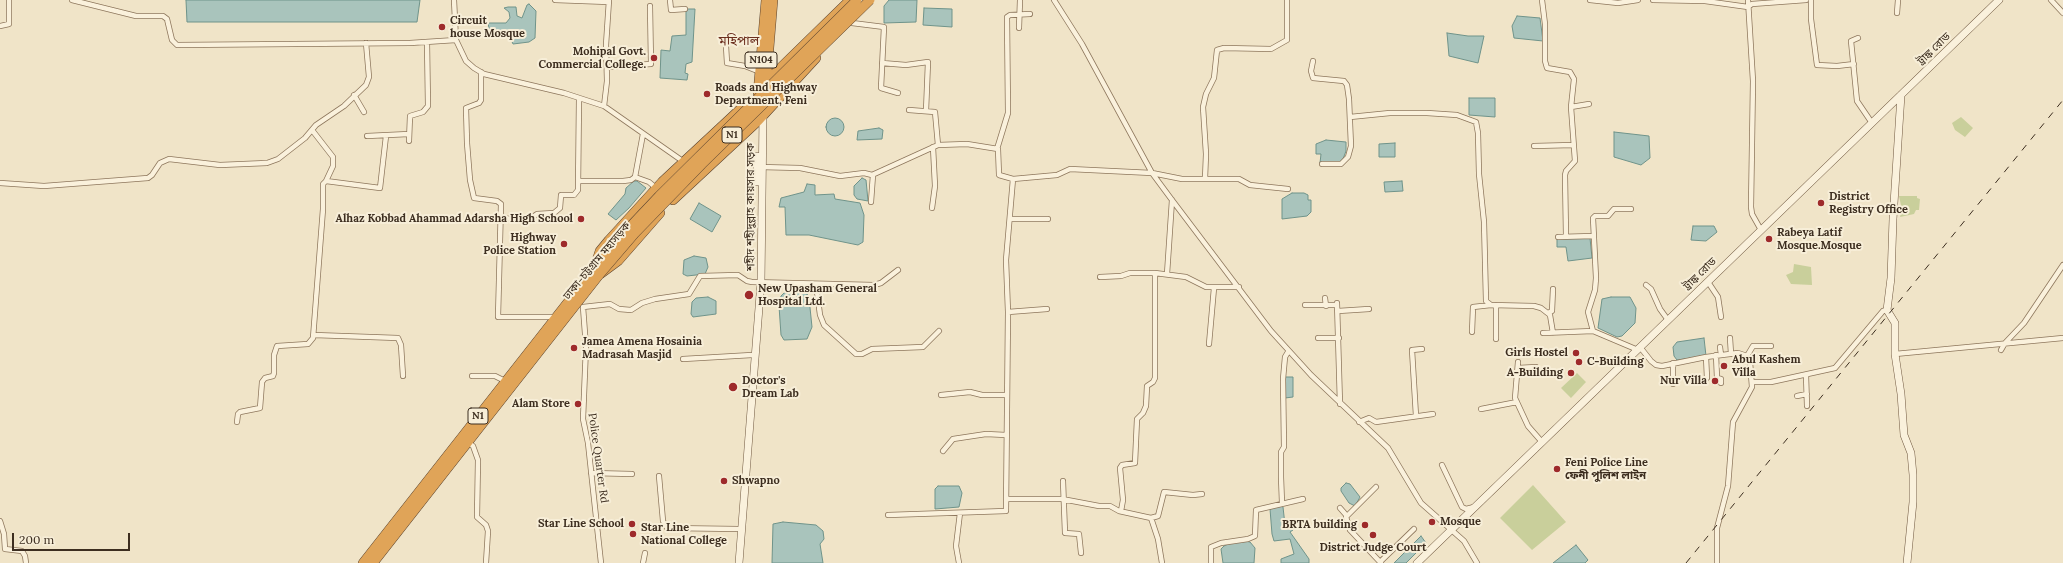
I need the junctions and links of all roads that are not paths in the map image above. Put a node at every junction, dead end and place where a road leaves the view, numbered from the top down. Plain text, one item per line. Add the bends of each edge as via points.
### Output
1 (9, 0) edge
2 (72, 0) edge
3 (454, 0) edge
4 (555, 0) edge
5 (670, 0) edge
6 (766, 0) edge
7 (773, 0) edge
8 (850, 0) edge
9 (857, 0) edge
10 (870, 0) edge
11 (876, 0) edge
12 (1020, 0) edge
13 (1054, 0) edge
14 (1287, 0) edge
15 (1542, 0) edge
16 (1590, 0) edge
17 (1638, 0) edge
18 (1653, 0) edge
19 (1748, 0) edge
20 (1806, 0) edge
21 (1811, 0) edge
22 (1898, 0) edge
23 (1999, 0) edge
24 (2050, 0) edge
25 (587, 1) edge
26 (609, 1) edge
27 (650, 6) dead end
28 (1748, 7) junction
29 (685, 9) dead end
30 (2063, 12) edge
31 (1897, 13) dead end
32 (1020, 14) junction
33 (1030, 14) dead end
34 (852, 23) junction
35 (0, 26) edge
36 (1019, 28) dead end
37 (1858, 38) dead end
38 (456, 40) junction
39 (427, 42) junction
40 (366, 43) junction
41 (726, 46) dead end
42 (1313, 61) dead end
43 (882, 63) junction
44 (1854, 64) junction
45 (607, 67) junction
46 (481, 72) junction
47 (760, 72) junction
48 (766, 84) junction
49 (758, 93) junction
50 (898, 93) dead end
51 (354, 95) junction
52 (1901, 95) junction
53 (579, 98) junction
54 (1589, 104) dead end
55 (604, 106) junction
56 (1571, 107) junction
57 (910, 110) dead end
58 (926, 111) junction
59 (364, 112) dead end
60 (760, 118) junction
61 (1350, 118) junction
62 (1872, 123) junction
63 (312, 130) junction
64 (409, 134) junction
65 (643, 134) junction
66 (367, 136) dead end
67 (386, 136) junction
68 (409, 141) dead end
69 (1573, 145) junction
70 (936, 146) junction
71 (1534, 146) dead end
72 (997, 149) junction
73 (684, 162) junction
74 (1322, 164) dead end
75 (759, 167) junction
76 (1152, 173) junction
77 (873, 175) junction
78 (635, 177) junction
79 (1013, 179) junction
80 (1205, 179) junction
81 (326, 181) junction
82 (579, 181) junction
83 (0, 182) edge
84 (656, 189) junction
85 (1288, 189) dead end
86 (1172, 200) junction
87 (871, 202) dead end
88 (932, 208) dead end
89 (1631, 209) dead end
90 (501, 218) junction
91 (1010, 219) junction
92 (1048, 219) dead end
93 (1761, 230) junction
94 (1566, 236) junction
95 (1593, 236) junction
96 (1558, 237) dead end
97 (2063, 266) edge
98 (898, 270) dead end
99 (597, 272) junction
100 (1155, 273) junction
101 (1167, 274) junction
102 (1100, 277) dead end
103 (760, 282) junction
104 (1708, 282) junction
105 (816, 284) junction
106 (1646, 285) dead end
107 (1239, 287) junction
108 (1214, 288) junction
109 (1554, 289) dead end
110 (1325, 298) dead end
111 (1305, 305) dead end
112 (1493, 305) junction
113 (1326, 306) junction
114 (1337, 307) junction
115 (1047, 309) dead end
116 (1369, 309) dead end
117 (1887, 310) junction
118 (1008, 312) junction
119 (1548, 313) junction
120 (555, 317) junction
121 (1721, 317) dead end
122 (1668, 320) junction
123 (1593, 330) junction
124 (939, 331) dead end
125 (1472, 332) dead end
126 (1553, 332) junction
127 (1543, 333) dead end
128 (314, 335) junction
129 (1318, 338) dead end
130 (1339, 338) junction
131 (1730, 338) dead end
132 (2063, 338) edge
133 (1496, 339) dead end
134 (2005, 343) junction
135 (1209, 344) dead end
136 (1771, 346) dead end
137 (1720, 347) dead end
138 (1742, 347) dead end
139 (1639, 348) junction
140 (1422, 349) dead end
141 (2001, 350) dead end
142 (1288, 352) junction
143 (1740, 353) junction
144 (1731, 354) junction
145 (1895, 354) junction
146 (1718, 355) junction
147 (752, 356) junction
148 (1747, 356) junction
149 (1706, 357) junction
150 (683, 359) dead end
151 (1518, 362) dead end
152 (1673, 363) junction
153 (1536, 367) dead end
154 (1518, 368) junction
155 (1806, 375) junction
156 (403, 376) dead end
157 (472, 376) dead end
158 (1707, 378) dead end
159 (505, 381) junction
160 (1752, 382) junction
161 (1721, 383) dead end
162 (1673, 384) dead end
163 (1807, 394) junction
164 (941, 395) dead end
165 (1006, 395) junction
166 (1797, 396) dead end
167 (1517, 402) junction
168 (1340, 404) junction
169 (1807, 406) dead end
170 (1481, 409) dead end
171 (1433, 414) dead end
172 (1416, 416) junction
173 (237, 422) dead end
174 (1360, 422) junction
175 (1006, 435) junction
176 (468, 442) junction
177 (1542, 442) junction
178 (943, 451) dead end
179 (1442, 465) dead end
180 (591, 473) junction
181 (632, 474) dead end
182 (659, 476) dead end
183 (1063, 481) dead end
184 (1376, 488) dead end
185 (1202, 494) dead end
186 (1007, 499) junction
187 (1062, 499) junction
188 (1303, 499) dead end
189 (1282, 503) junction
190 (1475, 507) junction
191 (1340, 508) dead end
192 (1121, 511) junction
193 (960, 513) junction
194 (888, 515) dead end
195 (1347, 516) junction
196 (1151, 518) junction
197 (0, 521) edge
198 (738, 529) junction
199 (1414, 529) dead end
200 (1452, 529) junction
201 (644, 553) dead end
202 (1081, 553) dead end
203 (26, 563) edge
204 (363, 563) edge
205 (373, 563) edge
206 (486, 563) edge
207 (601, 563) edge
208 (643, 563) edge
209 (735, 563) edge
210 (739, 563) edge
211 (959, 563) edge
212 (1162, 563) edge
213 (1211, 563) edge
214 (1380, 563) edge
215 (1417, 563) edge
216 (1477, 563) edge
217 (1717, 563) edge
218 (1907, 563) edge

1 - 35 street via 9,24
2 - 40 street via 136,16 163,16 167,19 172,40 177,45
3 - 38 street
4 - 25 street
5 - 29 street via 671,10
6 - 47 highway, N104
7 - 48 highway, N104
8 - 48 highway
9 - 99 highway, ঢাকা-চট্টগ্রাম মহাসড়ক / N1, bridge via 654,201 625,232
10 - 99 highway, ঢাকা-চট্টগ্রাম মহাসড়ক / N1, bridge via 702,164
11 - 34 highway
12 - 32 street
13 - 76 street via 1082,44
14 - 80 street via 1287,40 1271,49 1217,50 1214,78 1204,99
15 - 56 street via 1545,61 1548,68 1571,73 1574,79
16 - 17 street via 1618,3
18 - 28 street via 1705,1
19 - 28 street
20 - 28 street via 1752,4
21 - 44 street via 1817,65
22 - 31 street
23 - 52 main road, ট্রাঙ্ক রোড
24 - 30 street
25 - 26 street
26 - 45 street
27 - 45 street via 651,64
28 - 93 street via 1753,81 1751,207
32 - 33 street
32 - 36 street
32 - 72 street via 1010,15 1006,21 1008,113
34 - 43 street via 884,27
34 - 60 highway
37 - 44 street via 1850,41
38 - 39 street
38 - 46 street via 466,61
39 - 40 street
39 - 64 street via 428,106 423,112 410,116
40 - 51 street via 369,80
41 - 47 street via 727,63 746,66
42 - 61 street via 1313,78 1340,80 1346,83
43 - 50 street via 881,88
43 - 58 street via 906,65 928,62
44 - 62 street via 1857,101
45 - 55 street
46 - 53 street
46 - 90 street via 481,100 468,106 465,111 470,180 474,198 500,202
47 - 49 highway, N104
48 - 49 highway
48 - 60 highway, N104
49 - 60 highway, N104
49 - 73 highway
51 - 59 street
51 - 63 street via 344,106
52 - 62 main road, ট্রাঙ্ক রোড
52 - 117 main road via 1892,278
53 - 55 street
53 - 82 street
54 - 56 street
55 - 65 street
56 - 69 street
57 - 58 street
58 - 70 street via 935,112 936,115
60 - 75 main road, শহীদ শহীদুল্লাহ কায়সার সড়ক / N104
60 - 99 highway via 662,211 613,266
61 - 74 street via 1351,146 1347,160 1341,164
61 - 112 street via 1390,113 1427,113 1456,115 1476,122 1484,222 1484,291 1486,301
62 - 93 main road, ট্রাঙ্ক রোড
63 - 81 street via 333,157 333,166
63 - 83 street via 278,159 267,163 220,165 169,159 160,163 148,178 44,186
64 - 67 street
64 - 68 street
65 - 73 street
65 - 78 street
66 - 67 street
67 - 81 street via 380,188
69 - 71 street
69 - 94 street via 1575,161 1565,175
70 - 72 street via 967,144
70 - 77 street
70 - 88 street via 936,186
72 - 79 street via 999,175
73 - 84 highway
75 - 77 street via 800,168 840,176 864,173
75 - 103 main road, শহীদ শহীদুল্লাহ কায়সার সড়ক / N104
76 - 79 street via 1070,169 1059,175
76 - 80 street via 1182,179
76 - 86 street
77 - 87 street
78 - 82 street via 623,181
78 - 84 street via 649,182
79 - 91 street
80 - 85 street via 1239,179 1250,185
81 - 128 street via 322,190
82 - 90 street via 579,188 574,195 561,195 560,208 554,213 537,214 528,220
84 - 99 highway via 600,251
86 - 101 street
86 - 107 street
89 - 95 street via 1614,209 1608,216 1594,217
90 - 120 street via 498,316
91 - 92 street
91 - 118 street via 1006,260
93 - 104 main road, ট্রাঙ্ক রোড
94 - 95 street
94 - 96 street
95 - 123 street via 1596,278 1588,312
97 - 134 street via 2024,323
98 - 105 street via 878,285
99 - 120 highway, ঢাকা-চট্টগ্রাম মহাসড়ক / N1
99 - 176 highway, ঢাকা-চট্টগ্রাম মহাসড়ক / N1
100 - 101 street
100 - 102 street
100 - 192 street via 1155,378 1154,382 1147,386 1146,406 1138,419 1135,463 1120,468 1123,500
101 - 108 street via 1186,277
103 - 105 street
103 - 147 main road, শহীদ শহীদুল্লাহ কায়সার সড়ক / N104
103 - 180 street, Police Quarter Rd via 746,280 738,274 700,276 689,294 655,299 631,310 619,309 610,304 583,307 586,347 583,419
103 - 210 main road, শহীদ শহীদুল্লাহ কায়সার সড়ক / N104
104 - 121 street via 1718,297
104 - 122 main road, ট্রাঙ্ক রোড
105 - 124 street via 820,315 824,325 856,354 890,347 923,347
106 - 122 street via 1651,289
107 - 108 street
107 - 142 street
108 - 135 street
109 - 119 street via 1552,311
110 - 113 street
111 - 113 street
112 - 119 street via 1534,306
112 - 125 street via 1473,307
112 - 133 street
113 - 114 street
114 - 116 street
114 - 130 street
115 - 118 street
117 - 145 main road via 1895,323
117 - 155 street via 1882,311 1835,368
118 - 165 street
119 - 126 street
120 - 159 highway, ঢাকা-চট্টগ্রাম মহাসড়ক / N1
122 - 139 main road, ট্রাঙ্ক রোড
123 - 126 street
123 - 139 street
126 - 127 street
128 - 156 street via 398,338 401,345
128 - 173 street via 308,344 277,346 273,376 265,378 262,382 260,408 240,412
129 - 130 street
130 - 168 street
131 - 144 street
132 - 134 street
134 - 141 street
134 - 145 street via 1965,346 1926,353
136 - 148 street via 1754,346
137 - 146 street
138 - 143 street
139 - 152 street via 1656,365
139 - 177 main road, ট্রাঙ্ক রোড
140 - 172 street via 1412,350
142 - 168 street
142 - 189 street via 1285,357 1283,379
143 - 144 street
143 - 148 street
144 - 146 street
145 - 218 main road via 1904,434 1911,453 1913,475
146 - 149 street
146 - 161 street via 1717,378 1721,379
147 - 150 street
147 - 198 main road, শহীদ শহীদুল্লাহ কায়সার সড়ক / N104
148 - 160 street
149 - 152 street
149 - 158 street
151 - 154 street
152 - 162 street
153 - 154 street
154 - 167 street via 1515,390
155 - 160 street via 1771,382
155 - 163 street
157 - 159 street via 495,376
159 - 204 highway, ঢাকা-চট্টগ্রাম মহাসড়ক / N1
160 - 217 street via 1748,396 1733,422 1728,486 1717,528
163 - 166 street
163 - 169 street
164 - 165 street via 975,392 982,395
165 - 175 street
167 - 170 street
167 - 177 street via 1528,426
168 - 174 street
171 - 172 street
172 - 174 street via 1376,422 1369,418
174 - 200 street via 1388,448 1421,503
175 - 178 street via 986,434 953,439
175 - 186 street
176 - 205 highway, ঢাকা-চট্টগ্রাম মহাসড়ক / N1
176 - 206 street via 473,446 478,460 478,517 488,531
177 - 190 main road, ট্রাঙ্ক রোড
179 - 190 street via 1462,507
180 - 181 street
180 - 207 street, Police Quarter Rd
182 - 198 street via 663,521 667,528
183 - 187 street
184 - 195 street
185 - 196 street via 1164,492 1158,516
186 - 187 street
186 - 193 street via 1004,512
187 - 192 street via 1110,506
187 - 202 street via 1065,533 1079,534
188 - 189 street
189 - 213 street via 1256,510 1256,536 1211,547
190 - 200 main road, ট্রাঙ্ক রোড
191 - 195 street
192 - 196 street
193 - 194 street
193 - 211 street via 956,546
195 - 214 street via 1350,530
196 - 212 street
197 - 203 street via 4,534 4,548 22,551
198 - 209 main road, শহীদ শহীদুল্লাহ কায়সার সড়ক / N104
199 - 214 street
200 - 215 main road, ট্রাঙ্ক রোড
200 - 216 street via 1464,541
201 - 208 street

